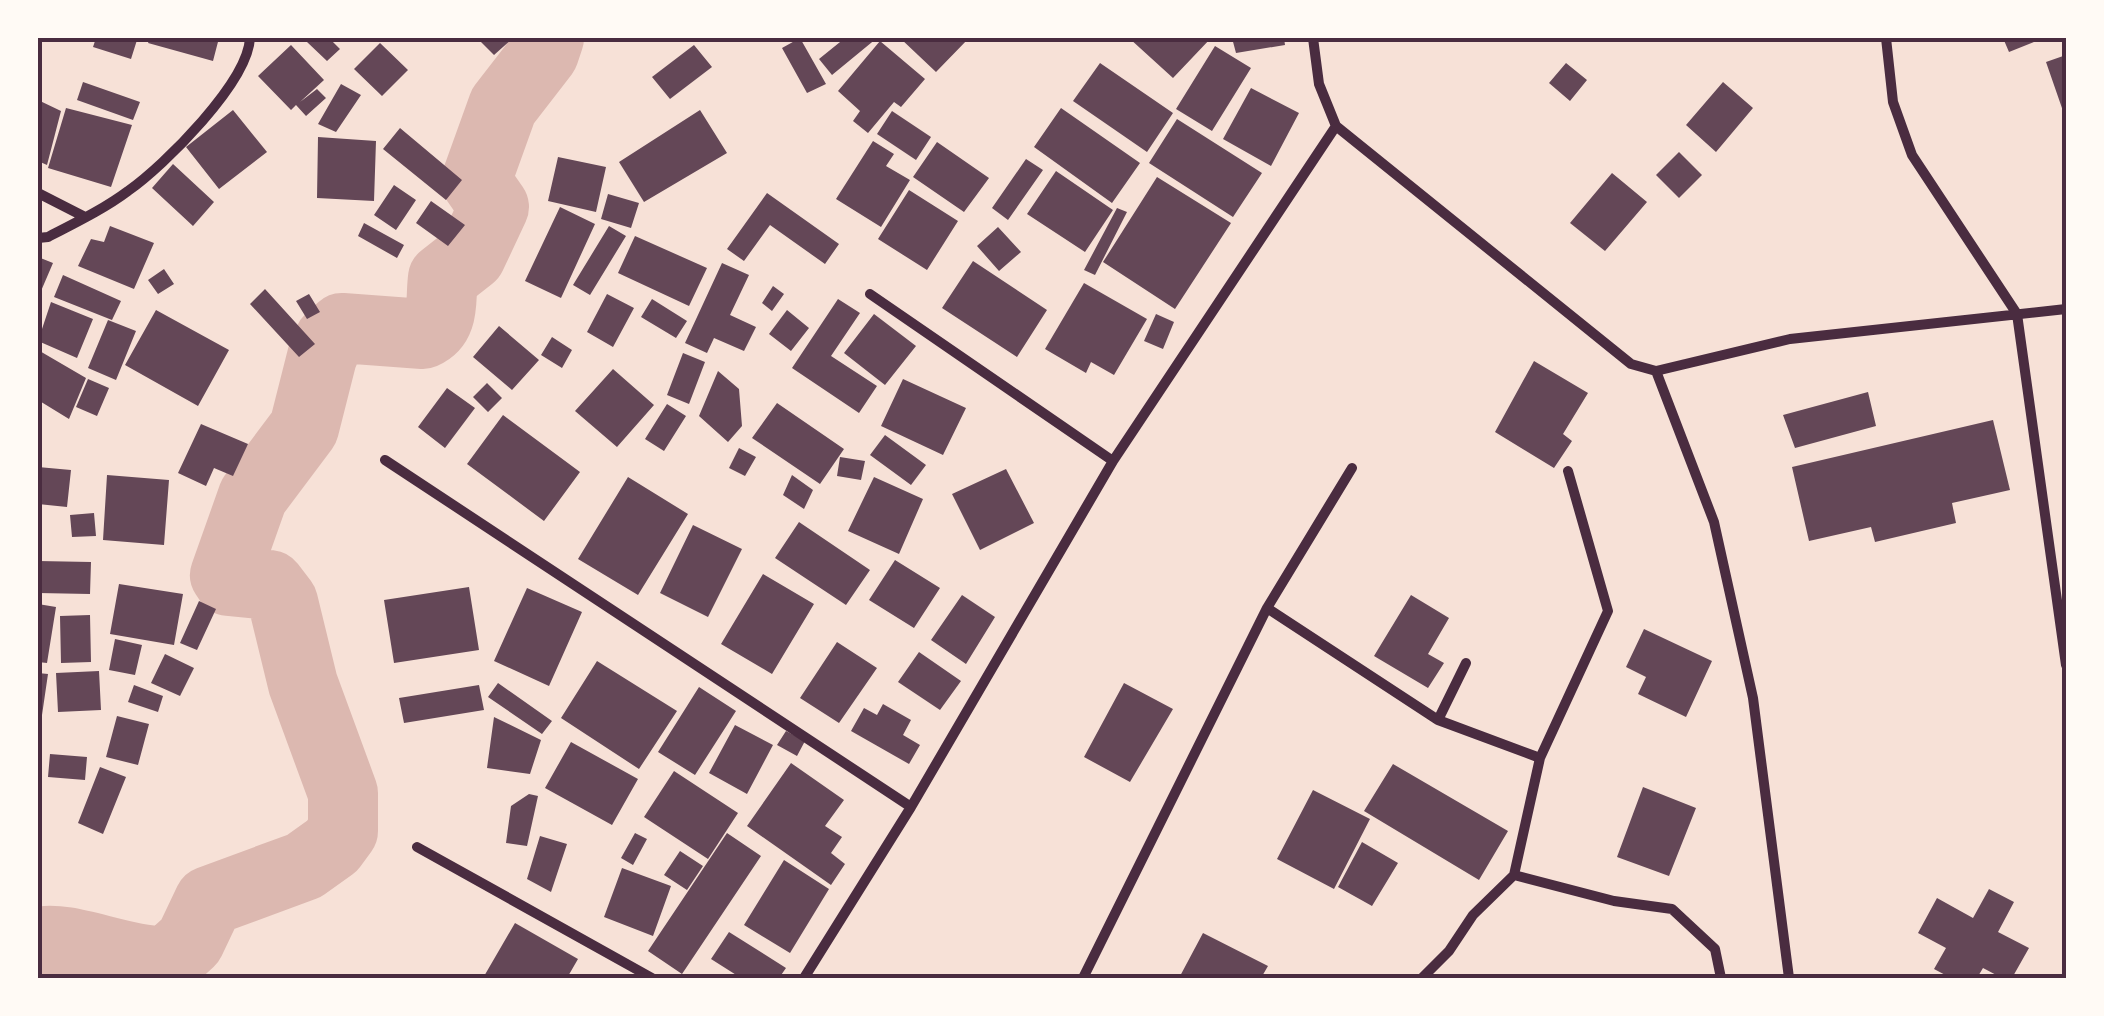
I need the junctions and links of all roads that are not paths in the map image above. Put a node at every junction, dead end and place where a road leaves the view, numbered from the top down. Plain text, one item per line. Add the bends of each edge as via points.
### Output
1 (250, 38) edge
2 (1313, 38) edge
3 (1886, 38) edge
4 (1336, 126) junction
5 (38, 193) edge
6 (85, 218) junction
7 (38, 238) edge
8 (870, 294) dead end
9 (2066, 309) edge
10 (2017, 314) junction
11 (1656, 371) junction
12 (385, 460) dead end
13 (1113, 461) junction
14 (1352, 468) dead end
15 (1568, 471) dead end
16 (1266, 608) junction
17 (1466, 663) dead end
18 (2066, 665) edge
19 (1438, 720) junction
20 (1540, 758) junction
21 (911, 807) junction
22 (417, 847) dead end
23 (1514, 876) junction
24 (652, 978) edge
25 (804, 978) edge
26 (1083, 978) edge
27 (1422, 978) edge
28 (1721, 978) edge
29 (1789, 978) edge

1 - 6 street via 250,54 198,127 130,190
2 - 4 street via 1318,84
3 - 10 street via 1892,102 1912,154
4 - 11 street via 1631,364
4 - 13 street
5 - 6 street
6 - 7 street
8 - 13 street
9 - 10 street
10 - 11 street via 1790,340
10 - 18 street
11 - 29 street via 1714,522 1753,698
12 - 21 street
13 - 21 street
14 - 16 street
15 - 20 street via 1608,611
16 - 19 street
16 - 26 street
17 - 19 street
19 - 20 street
20 - 23 street
21 - 25 street
22 - 24 street
23 - 27 street
23 - 28 street via 1672,909 1715,949

